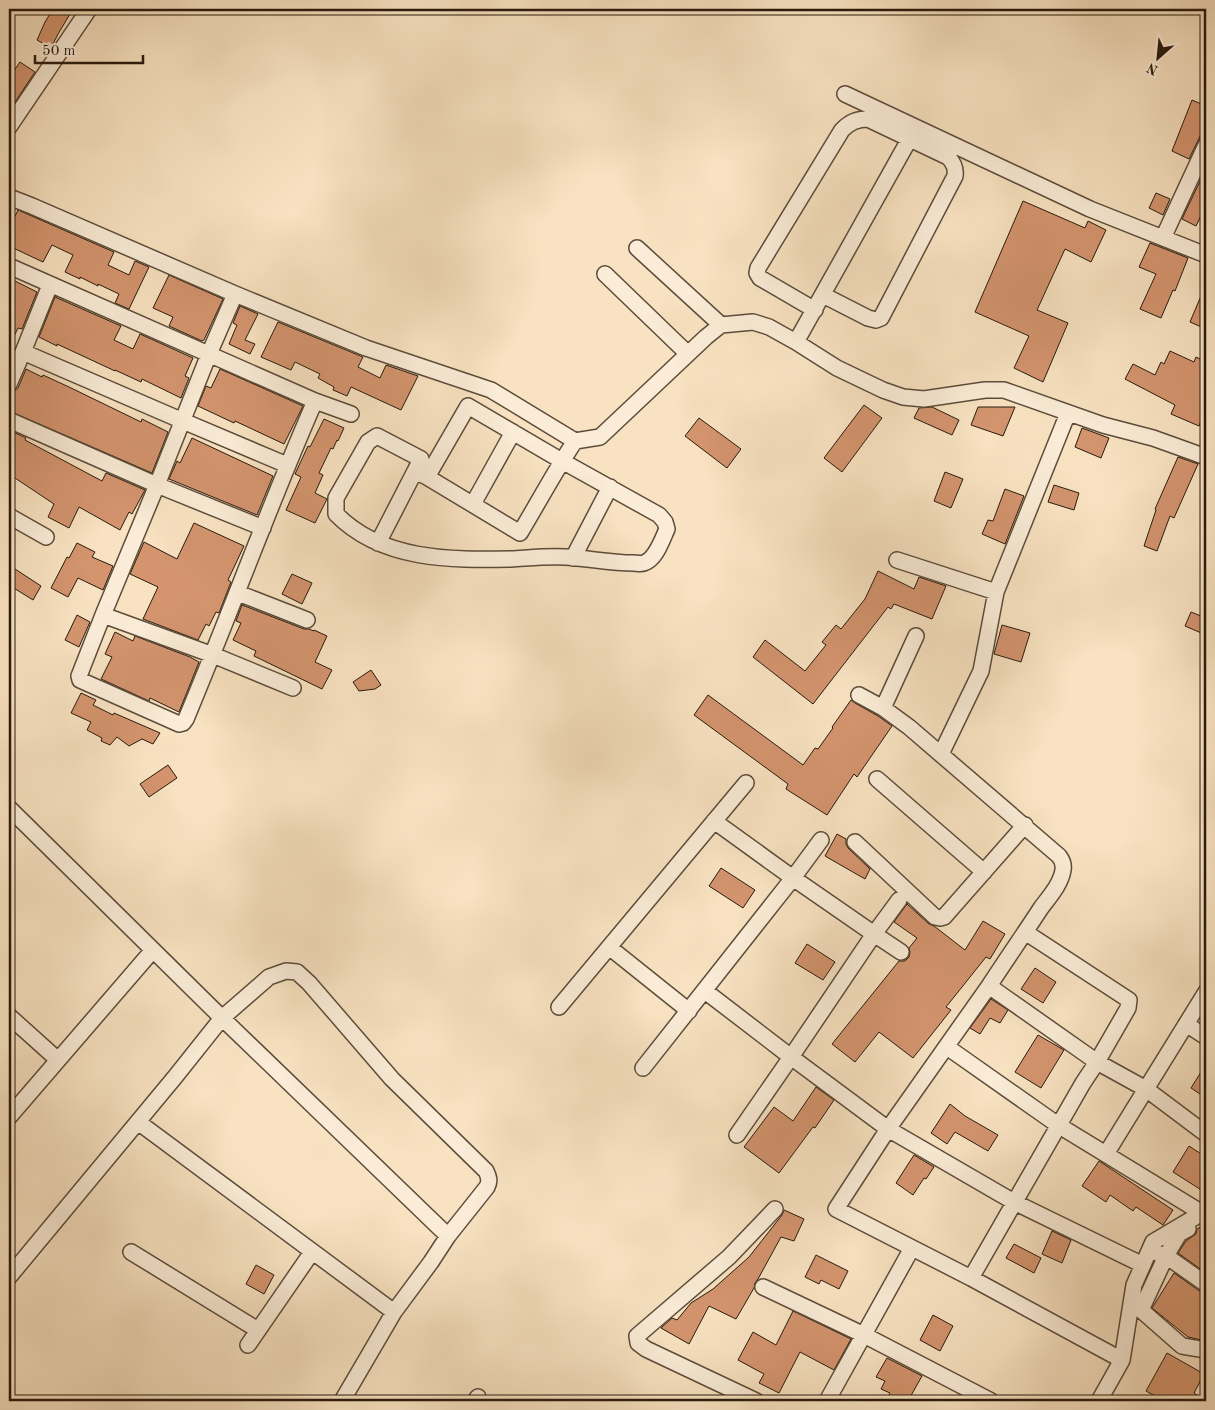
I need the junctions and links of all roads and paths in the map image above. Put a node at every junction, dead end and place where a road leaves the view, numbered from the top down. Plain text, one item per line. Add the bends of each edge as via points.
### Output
1 (89, 9) edge
2 (845, 94) dead end
3 (9, 127) edge
4 (910, 138) junction
5 (1206, 145) edge
6 (9, 197) edge
7 (1163, 238) junction
8 (637, 248) dead end
9 (1204, 250) edge
10 (9, 266) edge
11 (605, 274) dead end
12 (50, 285) junction
13 (235, 294) junction
14 (823, 295) junction
15 (815, 310) junction
16 (721, 326) junction
17 (796, 342) junction
18 (24, 352) junction
19 (209, 354) junction
20 (688, 354) junction
21 (9, 384) edge
22 (485, 388) junction
23 (315, 401) junction
24 (468, 406) junction
25 (1068, 413) junction
26 (351, 414) dead end
27 (9, 420) edge
28 (182, 421) junction
29 (513, 432) junction
30 (575, 441) junction
31 (1206, 457) edge
32 (562, 461) junction
33 (287, 465) junction
34 (422, 474) junction
35 (157, 485) junction
36 (610, 488) junction
37 (473, 504) junction
38 (9, 516) edge
39 (263, 528) junction
40 (520, 534) junction
41 (46, 536) dead end
42 (378, 543) junction
43 (525, 558) junction
44 (573, 558) junction
45 (897, 560) dead end
46 (996, 592) junction
47 (238, 593) junction
48 (103, 614) junction
49 (308, 620) dead end
50 (916, 636) dead end
51 (213, 655) junction
52 (293, 688) dead end
53 (860, 694) dead end
54 (883, 708) junction
55 (941, 754) junction
56 (877, 779) dead end
57 (746, 783) dead end
58 (9, 808) edge
59 (714, 822) junction
60 (1025, 825) junction
61 (821, 840) dead end
62 (855, 842) dead end
63 (984, 872) junction
64 (793, 878) junction
65 (899, 900) dead end
66 (1025, 932) junction
67 (874, 934) junction
68 (609, 947) junction
69 (153, 950) junction
70 (901, 952) dead end
71 (989, 986) junction
72 (705, 990) junction
73 (1206, 992) edge
74 (559, 1007) dead end
75 (689, 1011) junction
76 (9, 1016) edge
77 (222, 1018) junction
78 (1186, 1024) junction
79 (1206, 1037) edge
80 (946, 1047) junction
81 (791, 1057) junction
82 (58, 1060) junction
83 (1097, 1062) junction
84 (643, 1068) dead end
85 (1146, 1089) junction
86 (9, 1117) edge
87 (138, 1122) junction
88 (1058, 1125) junction
89 (888, 1129) junction
90 (1206, 1134) edge
91 (737, 1135) dead end
92 (1106, 1154) junction
93 (1014, 1202) junction
94 (775, 1209) dead end
95 (1205, 1215) edge
96 (448, 1236) junction
97 (912, 1248) junction
98 (1150, 1249) junction
99 (131, 1252) dead end
100 (312, 1252) junction
101 (1166, 1256) junction
102 (1143, 1265) junction
103 (9, 1277) edge
104 (971, 1278) junction
105 (1206, 1284) edge
106 (763, 1287) dead end
107 (394, 1312) junction
108 (1136, 1312) junction
109 (258, 1330) junction
110 (864, 1335) junction
111 (248, 1345) dead end
112 (1206, 1350) edge
113 (1122, 1360) junction
114 (342, 1401) edge
115 (756, 1401) edge
116 (827, 1401) edge
117 (991, 1401) edge
118 (1099, 1401) edge

1 - 3 street
2 - 7 street via 1090,209
4 - 14 street
4 - 14 street via 948,157 956,170 884,313 876,320 868,318
4 - 15 street via 868,119 848,124 758,268 756,273 760,278
5 - 7 street
6 - 13 street
7 - 9 street
8 - 16 street
10 - 12 street
11 - 20 street
12 - 18 street
12 - 19 street
13 - 19 street
13 - 22 street via 366,348
14 - 15 street
15 - 17 street
16 - 17 street via 752,322
16 - 20 street
17 - 25 street via 837,368 902,397 924,399 1004,390
18 - 21 street
18 - 28 street
19 - 23 street
19 - 28 street
20 - 30 street via 600,437
22 - 24 street
22 - 30 street
23 - 26 street
23 - 33 street
24 - 29 street
24 - 34 street
25 - 31 street
25 - 46 street
27 - 35 street
28 - 33 street
28 - 35 street
29 - 32 street
29 - 37 street
30 - 32 street
32 - 36 street
32 - 40 street
33 - 39 street
34 - 37 street
34 - 42 street
34 - 42 street via 421,459 377,436 368,442 336,498 336,514
35 - 39 street
35 - 48 street
36 - 44 street
36 - 44 street via 660,515 665,522 667,529 653,556 644,563
37 - 40 street
38 - 41 street
39 - 47 street
40 - 43 street
42 - 43 street via 435,557
43 - 44 street
45 - 46 street
46 - 55 street via 981,670
47 - 49 street
47 - 51 street
48 - 51 street
48 - 51 street via 79,678 179,724 186,719
50 - 54 street
51 - 52 street
53 - 54 street
54 - 55 street
55 - 60 street
56 - 63 street
57 - 59 street
58 - 69 street
59 - 64 street
59 - 68 street
60 - 63 street
60 - 66 street via 1059,856 1063,872
61 - 64 street
62 - 63 street via 935,917 944,917
64 - 67 street
64 - 72 street
65 - 67 street
66 - 71 street
66 - 83 street via 1129,1000 1128,1008
67 - 70 street
67 - 81 street
68 - 74 street
68 - 75 street
69 - 77 street
69 - 82 street
71 - 80 street
71 - 83 street
72 - 75 street
72 - 81 street
73 - 78 street
75 - 84 street
76 - 82 street
77 - 87 street
77 - 96 street
77 - 96 street via 269,976 286,971 297,972 309,982 392,1079 489,1176 487,1187
78 - 79 street
78 - 85 street
80 - 88 street
80 - 89 street
81 - 89 street
81 - 91 street
82 - 86 street
83 - 85 street
83 - 88 street
85 - 90 street
85 - 92 street
87 - 100 street
87 - 103 street
88 - 92 street
88 - 93 street
89 - 93 street
89 - 97 street via 836,1209
92 - 95 street
93 - 102 street
93 - 104 street
94 - 115 street via 729,1257 638,1336 638,1343 646,1349
95 - 98 street via 1153,1242
95 - 101 street via 1179,1234
96 - 107 street
97 - 104 street
97 - 110 street
98 - 101 street
98 - 102 street
99 - 109 street
100 - 107 street
100 - 109 street
101 - 105 street
101 - 108 street
102 - 108 street via 1134,1285
104 - 113 street
106 - 110 street
107 - 114 street
108 - 112 street via 1182,1346
108 - 113 street
109 - 111 street
110 - 116 street
110 - 117 street
113 - 118 street

